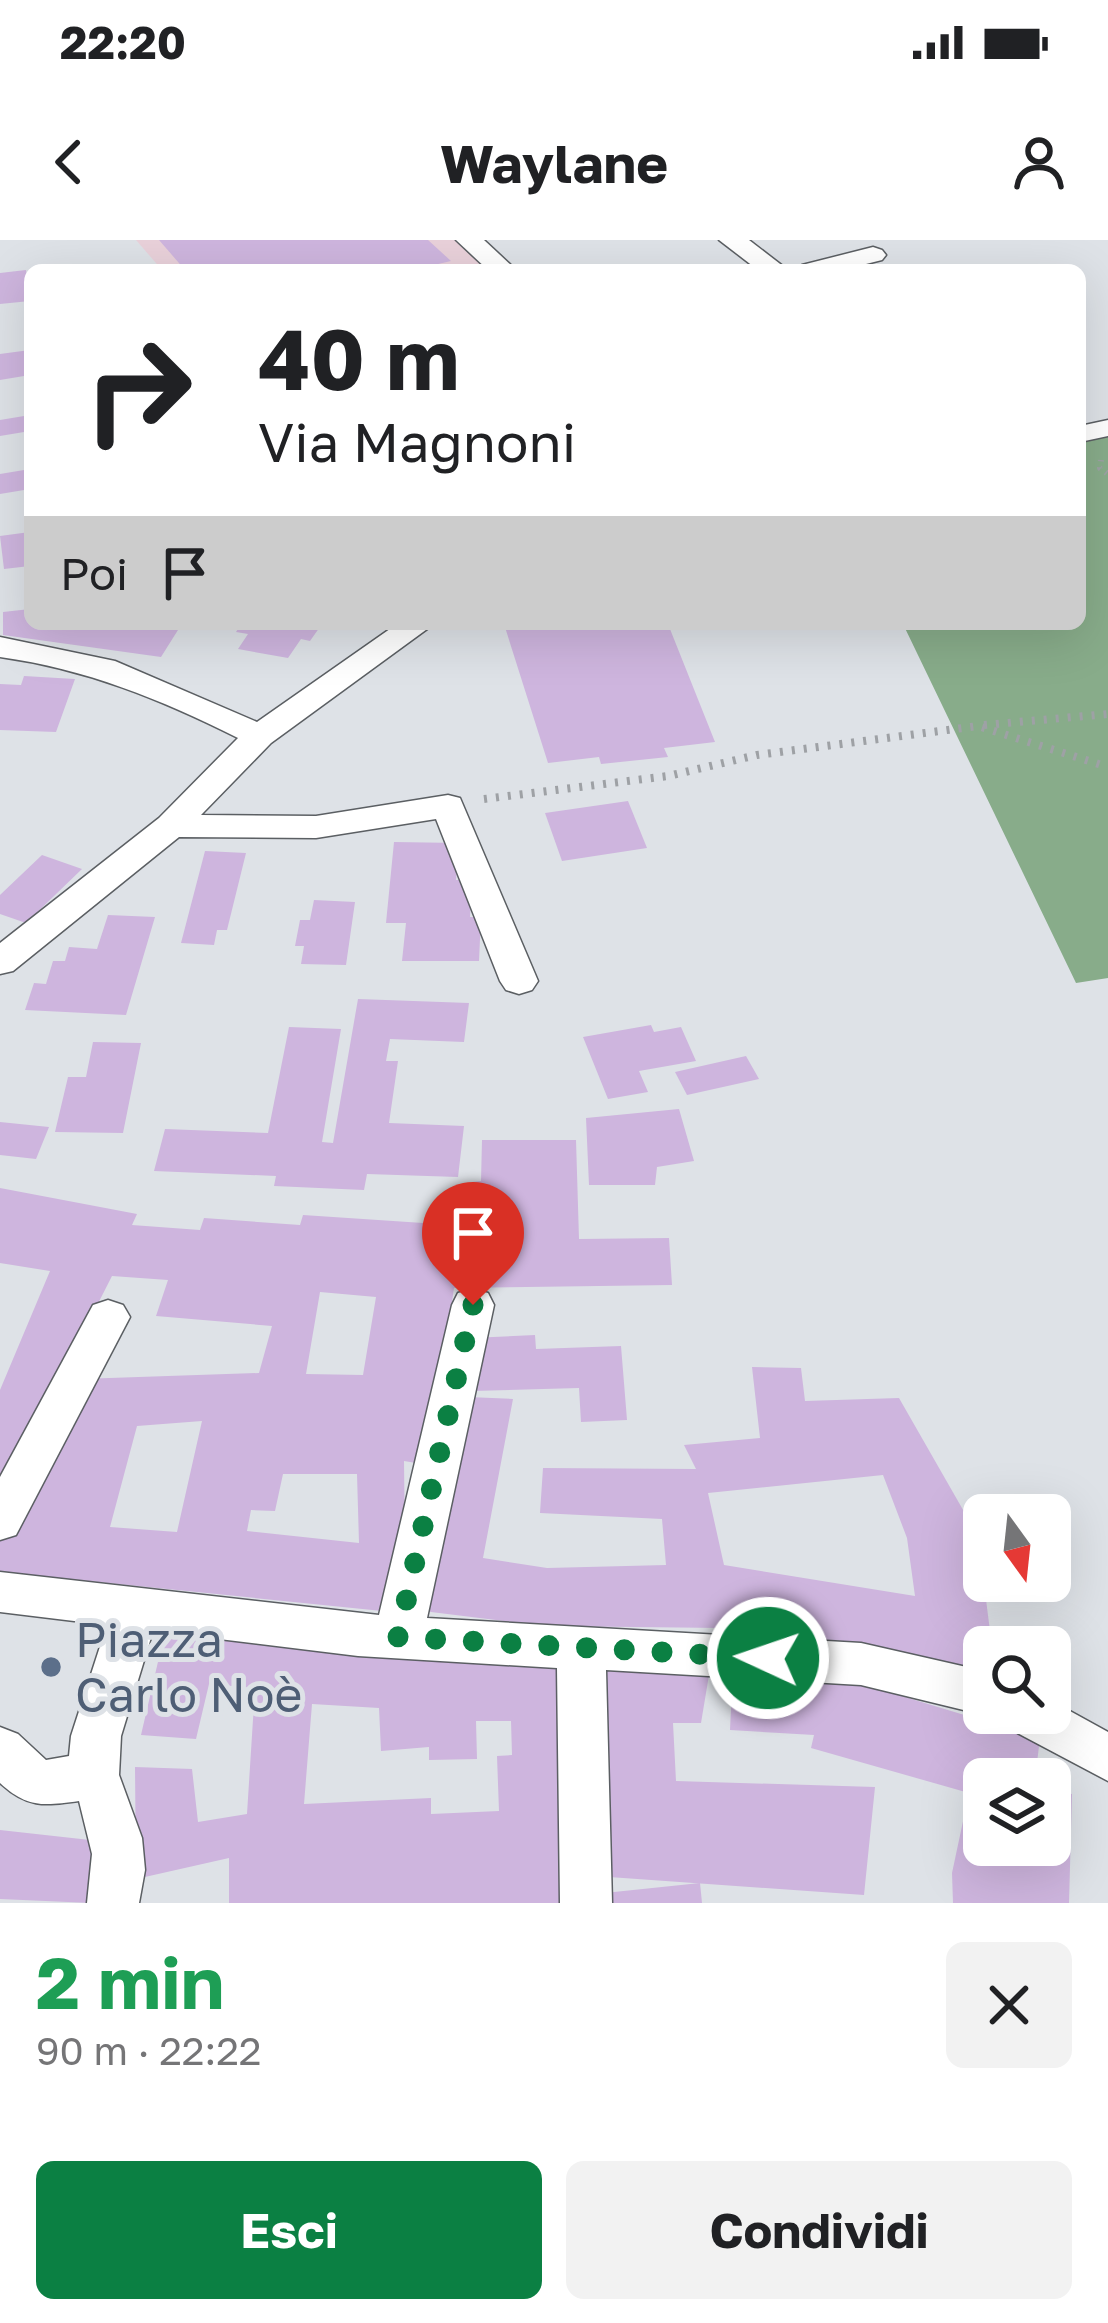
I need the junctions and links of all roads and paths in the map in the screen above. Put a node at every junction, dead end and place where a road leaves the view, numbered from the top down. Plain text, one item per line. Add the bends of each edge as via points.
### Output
1 (470, 240) edge
2 (732, 240) edge
3 (873, 255) dead end
4 (497, 264) edge
5 (766, 264) edge
6 (836, 264) edge
7 (409, 630) edge
8 (0, 647) edge
9 (1108, 714) edge
10 (978, 726) junction
11 (259, 736) junction
12 (1108, 767) edge
13 (448, 806) junction
14 (171, 826) junction
15 (0, 962) edge
16 (519, 981) dead end
17 (473, 1305) dead end
18 (108, 1317) dead end
19 (0, 1521) edge
20 (3, 1603) edge
21 (136, 1609) junction
22 (398, 1637) junction
23 (581, 1647) junction
24 (963, 1688) edge
25 (1065, 1734) edge
26 (0, 1750) edge
27 (1108, 1758) edge
28 (93, 1775) junction
29 (113, 1903) edge
30 (586, 1903) edge

1 - 4 street
2 - 5 street
3 - 6 street
7 - 11 street
8 - 11 street via 96,662
9 - 10 path
10 - 12 path
10 - 13 path
11 - 14 street
13 - 14 street via 316,827
13 - 16 street
14 - 15 street
17 - 22 street
18 - 19 street
20 - 21 street
21 - 22 street
21 - 28 street via 96,1736
22 - 23 street
23 - 24 street via 861,1664
23 - 30 street
25 - 27 street
26 - 28 street via 37,1784
28 - 29 street via 115,1818

